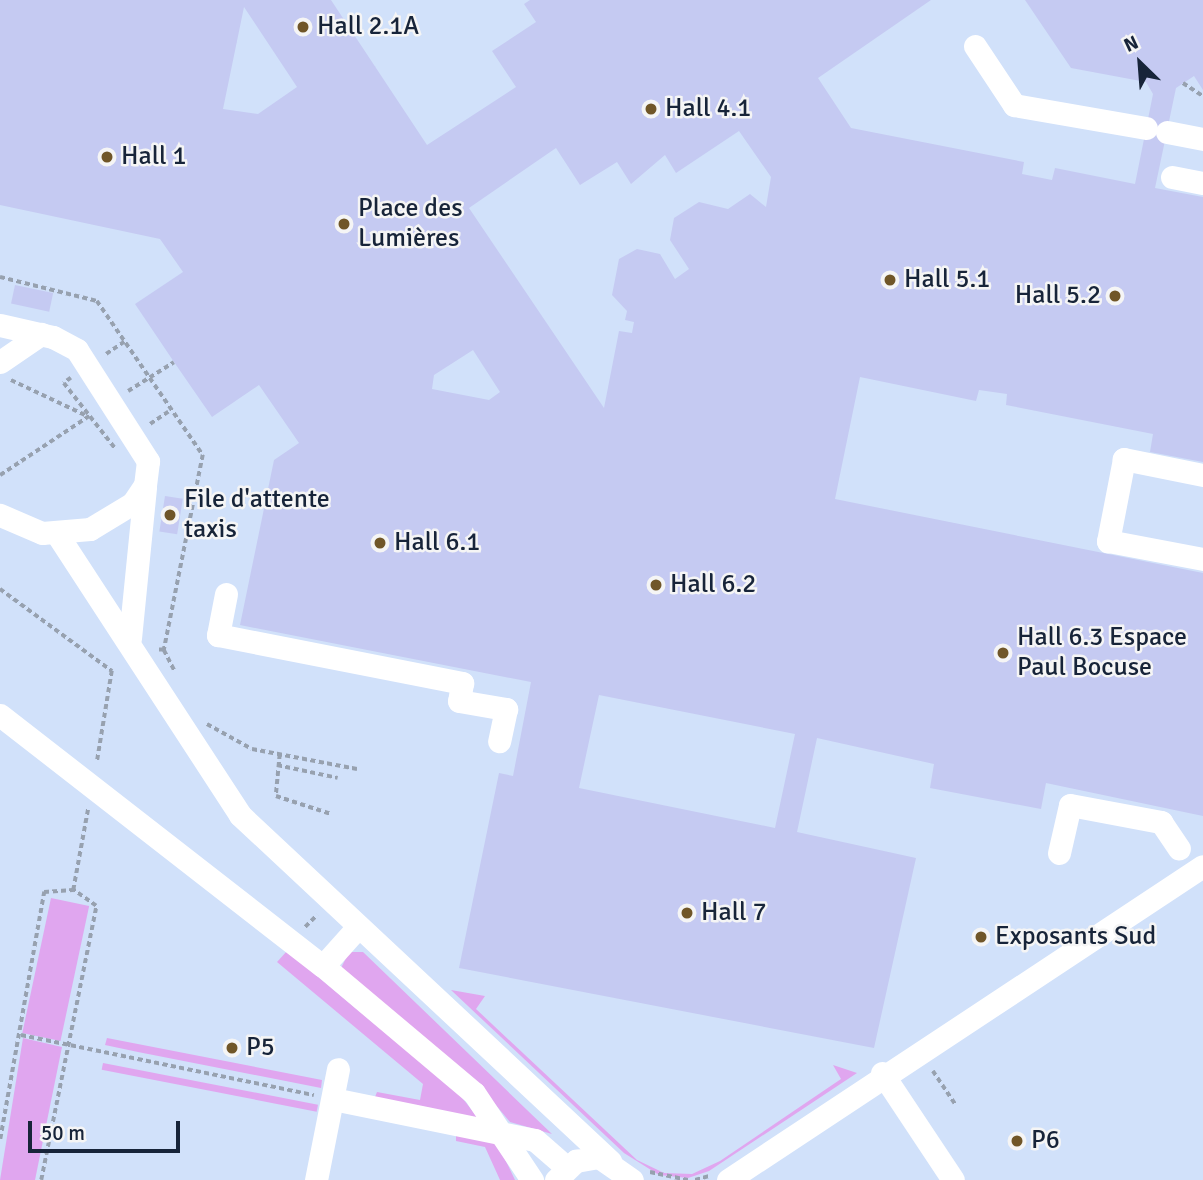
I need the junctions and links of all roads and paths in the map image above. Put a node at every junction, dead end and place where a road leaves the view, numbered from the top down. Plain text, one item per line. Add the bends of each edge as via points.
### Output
1 (975, 46) dead end
2 (1183, 83) dead end
3 (1203, 96) edge
4 (1203, 139) edge
5 (1172, 177) dead end
6 (1203, 183) edge
7 (0, 326) edge
8 (41, 334) junction
9 (0, 362) edge
10 (174, 362) dead end
11 (0, 375) edge
12 (112, 401) junction
13 (88, 417) junction
14 (0, 475) edge
15 (1203, 475) edge
16 (145, 485) junction
17 (0, 515) edge
18 (57, 534) junction
19 (1203, 559) edge
20 (0, 589) edge
21 (226, 594) dead end
22 (130, 638) junction
23 (0, 715) edge
24 (202, 721) dead end
25 (499, 741) dead end
26 (100, 752) dead end
27 (280, 754) junction
28 (277, 765) junction
29 (357, 769) dead end
30 (338, 778) dead end
31 (331, 814) dead end
32 (86, 820) dead end
33 (1179, 849) dead end
34 (1059, 853) dead end
35 (1203, 866) edge
36 (73, 890) junction
37 (358, 928) junction
38 (323, 966) junction
39 (21, 1035) junction
40 (69, 1045) junction
41 (338, 1069) dead end
42 (882, 1073) junction
43 (333, 1099) junction
44 (506, 1132) junction
45 (0, 1139) edge
46 (762, 1154) junction
47 (599, 1159) junction
48 (561, 1174) edge
49 (634, 1178) edge
50 (41, 1180) edge
51 (316, 1180) edge
52 (532, 1180) edge
53 (717, 1180) edge
54 (728, 1180) edge
55 (953, 1180) edge

1 - 4 lane via 1014,104
2 - 3 path
5 - 6 lane
7 - 8 lane
8 - 9 lane
8 - 12 lane via 77,350
10 - 12 path
11 - 13 path
12 - 13 path
12 - 16 lane via 144,448
13 - 14 path
15 - 19 lane via 1124,459 1108,541
16 - 18 lane via 104,523
16 - 22 lane
17 - 18 lane via 26,529
18 - 22 lane
20 - 26 path via 112,671
21 - 25 lane via 218,635 462,683 459,701 506,709
22 - 37 lane via 240,815
23 - 38 lane
24 - 27 path via 252,749
27 - 28 path
27 - 29 path
28 - 30 path
28 - 31 path via 276,796
32 - 36 path
33 - 34 lane via 1161,822 1070,806
35 - 42 lane
36 - 39 path via 44,892
36 - 40 path via 96,906
37 - 38 lane
37 - 47 lane via 563,1114
38 - 44 lane via 474,1093
39 - 40 path
39 - 45 path
40 - 43 path
40 - 50 path
41 - 43 lane
42 - 46 lane
42 - 55 lane
43 - 44 lane
43 - 51 lane
44 - 48 lane via 535,1140
44 - 52 lane
46 - 53 lane
46 - 54 lane
47 - 48 lane
47 - 49 lane

